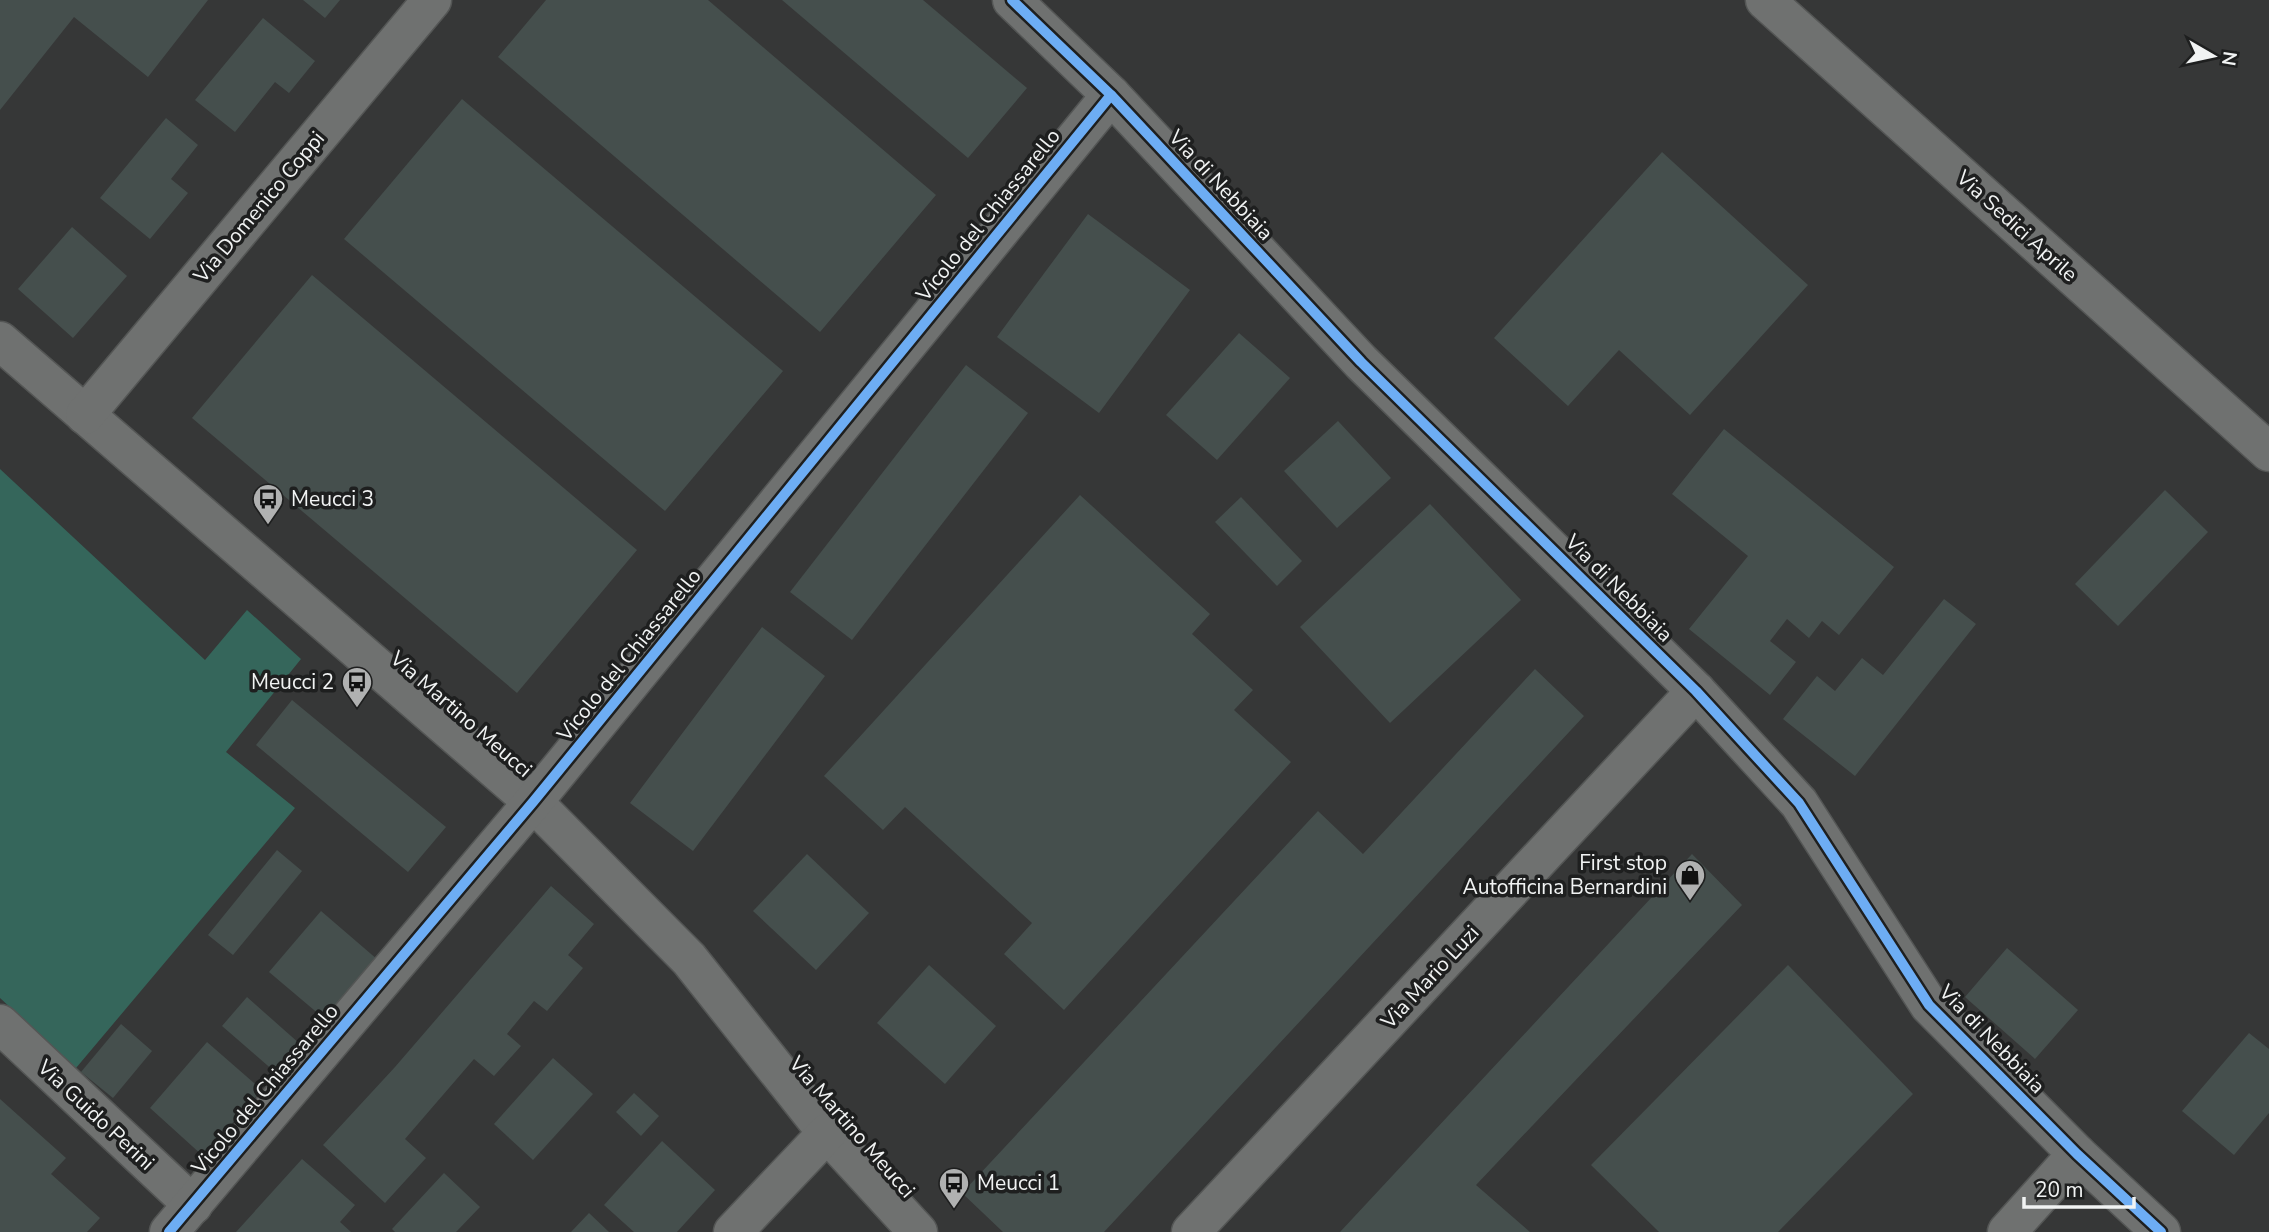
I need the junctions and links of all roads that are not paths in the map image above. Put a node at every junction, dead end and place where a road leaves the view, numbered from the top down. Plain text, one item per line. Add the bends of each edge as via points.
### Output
1 (432, 0) edge
2 (1012, 0) edge
3 (1765, 0) edge
4 (1111, 95) junction
5 (0, 341) edge
6 (85, 415) junction
7 (2269, 452) edge
8 (1696, 691) junction
9 (533, 802) junction
10 (0, 1024) edge
11 (827, 1133) junction
12 (2077, 1154) junction
13 (181, 1219) edge
14 (733, 1232) edge
15 (918, 1232) edge
16 (1191, 1232) edge
17 (2007, 1232) edge
18 (2161, 1232) edge

1 - 6 street, Via Domenico Coppi
2 - 4 street, Via di Nebbiaia
3 - 7 street, Via Sedici Aprile
4 - 8 street, Via di Nebbiaia via 1361,362
4 - 9 street, Vicolo del Chiassarello
5 - 6 street, Via Martino Meucci
6 - 9 street, Via Martino Meucci
8 - 12 street, Via di Nebbiaia via 1799,803 1928,1005
8 - 16 street, Via Mario Luzi
9 - 11 street, Via Martino Meucci via 689,959
9 - 13 street, Vicolo del Chiassarello
10 - 13 street, Via Guido Perini
11 - 14 street
11 - 15 street, Via Martino Meucci
12 - 17 street
12 - 18 street, Via di Nebbiaia

